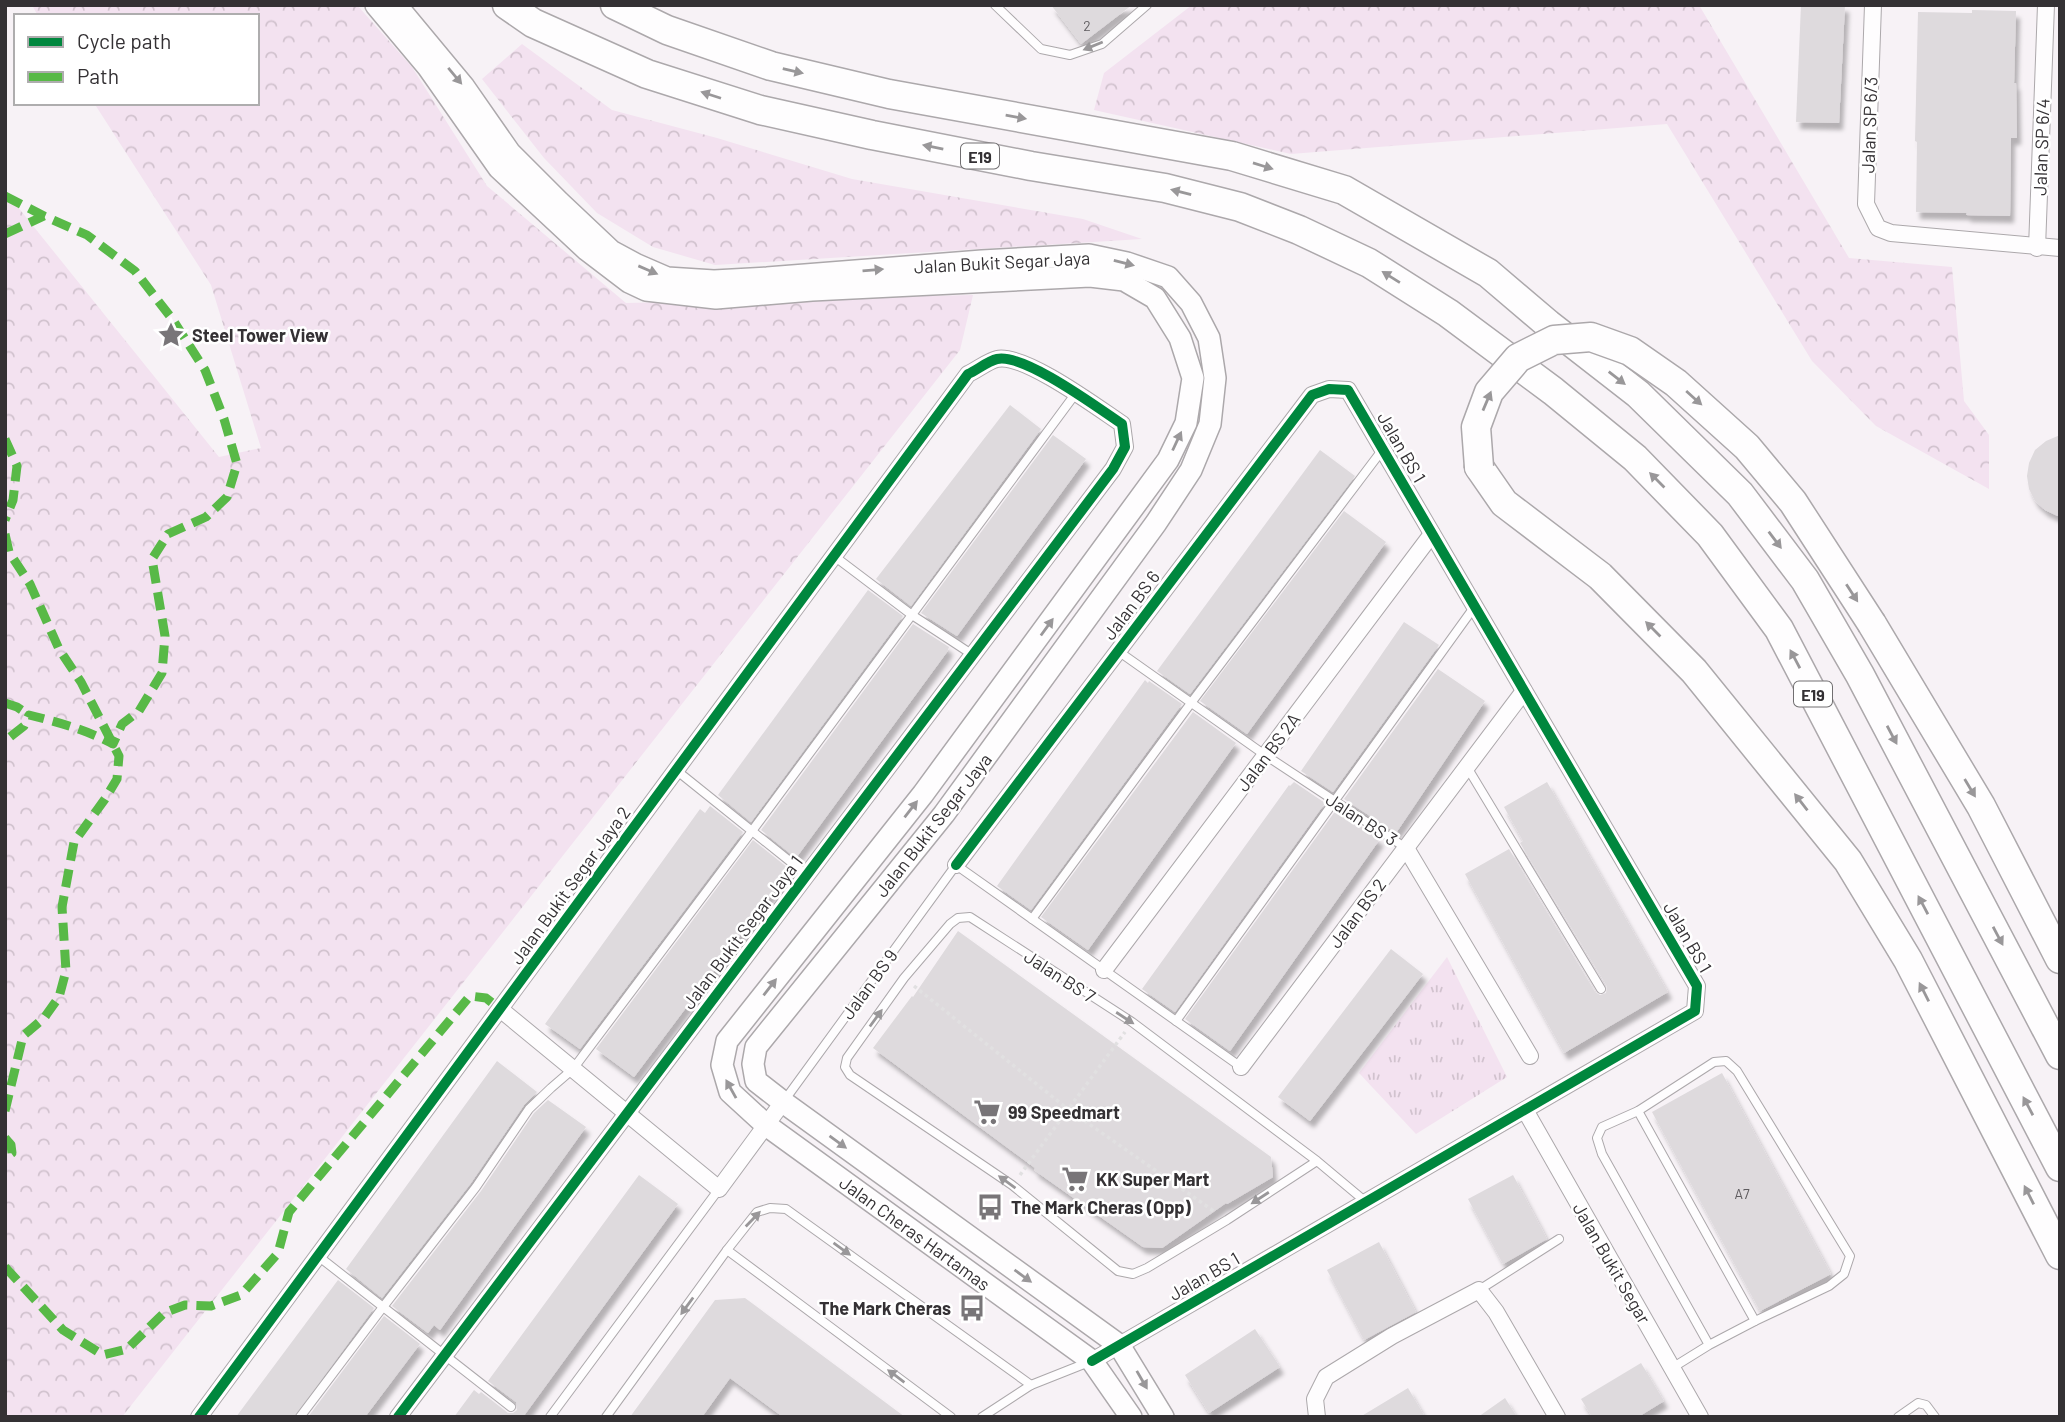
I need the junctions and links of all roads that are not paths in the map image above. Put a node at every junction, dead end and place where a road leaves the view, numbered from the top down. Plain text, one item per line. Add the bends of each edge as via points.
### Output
1 (376, 5) edge
2 (396, 5) edge
3 (507, 5) edge
4 (615, 5) edge
5 (1147, 5) edge
6 (1873, 5) edge
7 (2046, 5) edge
8 (998, 6) edge
9 (2037, 248) junction
10 (2060, 248) edge
11 (968, 374) joint
12 (1348, 390) joint
13 (1076, 393) junction
14 (1382, 449) junction
15 (1432, 534) junction
16 (834, 556) junction
17 (1475, 606) junction
18 (912, 615) junction
19 (1118, 651) junction
20 (973, 655) junction
21 (1524, 691) junction
22 (1191, 703) junction
23 (1265, 755) junction
24 (1467, 767) junction
25 (676, 770) junction
26 (1334, 801) junction
27 (752, 831) junction
28 (1406, 848) junction
29 (956, 865) junction
30 (807, 875) junction
31 (1032, 919) junction
32 (2060, 959) edge
33 (1104, 970) junction
34 (1601, 989) dead end
35 (500, 1009) junction
36 (1177, 1021) junction
37 (727, 1041) joint
38 (756, 1047) joint
39 (2060, 1055) edge
40 (1530, 1056) dead end
41 (1241, 1067) joint
42 (573, 1069) junction
43 (783, 1102) junction
44 (1525, 1110) junction
45 (1638, 1111) junction
46 (627, 1114) junction
47 (766, 1125) junction
48 (1317, 1161) junction
49 (2060, 1167) edge
50 (719, 1189) junction
51 (1366, 1202) junction
52 (1559, 1239) dead end
53 (727, 1251) junction
54 (2060, 1255) edge
55 (318, 1256) junction
56 (1479, 1290) junction
57 (383, 1307) junction
58 (1755, 1321) junction
59 (1119, 1345) junction
60 (1709, 1345) junction
61 (444, 1355) junction
62 (1092, 1361) junction
63 (1671, 1369) junction
64 (1031, 1385) junction
65 (511, 1407) dead end
66 (199, 1417) edge
67 (300, 1417) edge
68 (398, 1417) edge
69 (550, 1417) edge
70 (606, 1417) edge
71 (951, 1417) edge
72 (982, 1417) edge
73 (1130, 1417) edge
74 (1163, 1417) edge
75 (1317, 1417) edge
76 (1557, 1417) edge
77 (1700, 1417) edge
78 (1898, 1417) edge
79 (1935, 1417) edge

37 -> 1 street, Jalan Bukit Segar Jaya via 923,794 1168,460 1186,422 1193,378 1180,338 1155,298 1124,280 1090,276 716,298 646,290 587,250 499,168 428,67
2 -> 38 street, Jalan Bukit Segar Jaya via 464,87 510,153 611,251 667,278 714,281 1089,255 1168,277 1191,303 1209,338 1215,378 1210,425 1184,481 944,814
49 -> 3 highway, E19 via 1779,629 1710,535 1635,458 1553,391 1448,313 1369,263 1240,207 1165,188 1004,161 760,110 647,74 533,23
4 -> 39 highway via 667,30 771,66 890,94 1232,156 1344,190 1488,273 1639,394 1740,494 1805,580 1860,674
5 -> 8 lane via 1102,44 1070,55 1041,49
6 - 9 street, Jalan SP 6/3 via 1866,204 1878,228
7 - 9 street, Jalan SP 6/4
9 - 10 street
11 - 13 street, Jalan Bukit Segar Jaya 1 via 997,359 1017,359
11 - 16 street, Jalan Bukit Segar Jaya 2
12 - 14 street, Jalan BS 1
12 - 19 street, Jalan BS 6 via 1329,389 1312,395
13 - 18 lane
13 - 20 street, Jalan Bukit Segar Jaya 1 via 1122,424 1125,447
14 - 15 street, Jalan BS 1
14 - 22 lane
15 - 17 street, Jalan BS 1
15 - 23 street, Jalan BS 2A
16 - 18 lane
16 - 25 street, Jalan Bukit Segar Jaya 2
17 - 21 street, Jalan BS 1
17 - 26 lane
18 - 20 lane
18 - 27 lane
19 - 22 lane, Jalan BS 3
19 - 29 street, Jalan BS 6
20 - 30 street, Jalan Bukit Segar Jaya 1
21 - 24 street, Jalan BS 2
21 - 44 street, Jalan BS 1 via 1697,986 1695,1011
22 - 23 lane, Jalan BS 3
22 - 31 lane
23 - 26 lane, Jalan BS 3
23 - 33 street, Jalan BS 2A
24 - 28 street, Jalan BS 2
24 - 34 lane
25 - 27 lane
25 - 35 street, Jalan Bukit Segar Jaya 2
26 - 28 lane, Jalan BS 3
26 - 36 lane
27 - 30 lane
27 - 42 lane
28 - 40 street, Jalan BS 3
28 - 41 street, Jalan BS 2
29 - 31 lane
29 - 43 lane, Jalan BS 9
30 - 46 street, Jalan Bukit Segar Jaya 1
31 - 33 lane
54 -> 32 highway, bridge via 1908,960 1848,861 1695,671 1600,576 1504,503 1479,467 1476,427 1489,392 1518,358 1554,340 1591,337 1630,351 1676,383 1747,447 1793,502 1872,624 1981,806
33 - 36 lane
35 - 42 street
35 - 55 street, Jalan Bukit Segar Jaya 2
36 - 41 lane
47 -> 37 street, Jalan Cheras Hartamas via 730,1092 722,1065
38 - 43 street, Jalan Cheras Hartamas via 756,1081
42 - 46 street
42 - 57 lane via 530,1109
43 - 47 street
43 -> 59 street, Jalan Cheras Hartamas
44 - 51 street, Jalan BS 1
44 - 63 street, Jalan Bukit Segar
45 - 58 lane
45 - 58 lane via 1714,1062 1727,1061 1850,1255 1844,1274 1829,1286
45 - 60 lane via 1602,1127 1597,1138
46 - 50 street
46 - 61 street, Jalan Bukit Segar Jaya 1
47 - 50 street
47 - 62 street, Jalan Cheras Hartamas
48 -> 48 lane, Jalan BS 7 via 1133,1274 1118,1271 1012,1185 850,1075 845,1067 904,978 950,924 970,917 1132,1023
48 - 51 lane, Jalan BS 7
50 - 69 lane
51 - 59 street, Jalan BS 1
52 - 56 lane
53 -> 64 lane via 757,1212 786,1209
53 -> 70 lane
71 -> 53 lane
55 - 57 lane
55 - 66 street, Jalan Bukit Segar Jaya 2
56 - 75 street via 1326,1377 1315,1399
56 - 76 street
57 - 61 lane
57 - 67 lane
58 - 60 lane
59 - 62 street, Jalan BS 1
59 -> 74 street, Jalan Cheras Hartamas
60 - 63 lane
61 - 65 lane
61 - 68 street, Jalan Bukit Segar Jaya 1
62 - 64 lane
62 - 73 street, Jalan Cheras Hartamas
63 - 77 street, Jalan Bukit Segar
64 - 72 lane
78 - 79 lane via 1918,1403 1926,1405

